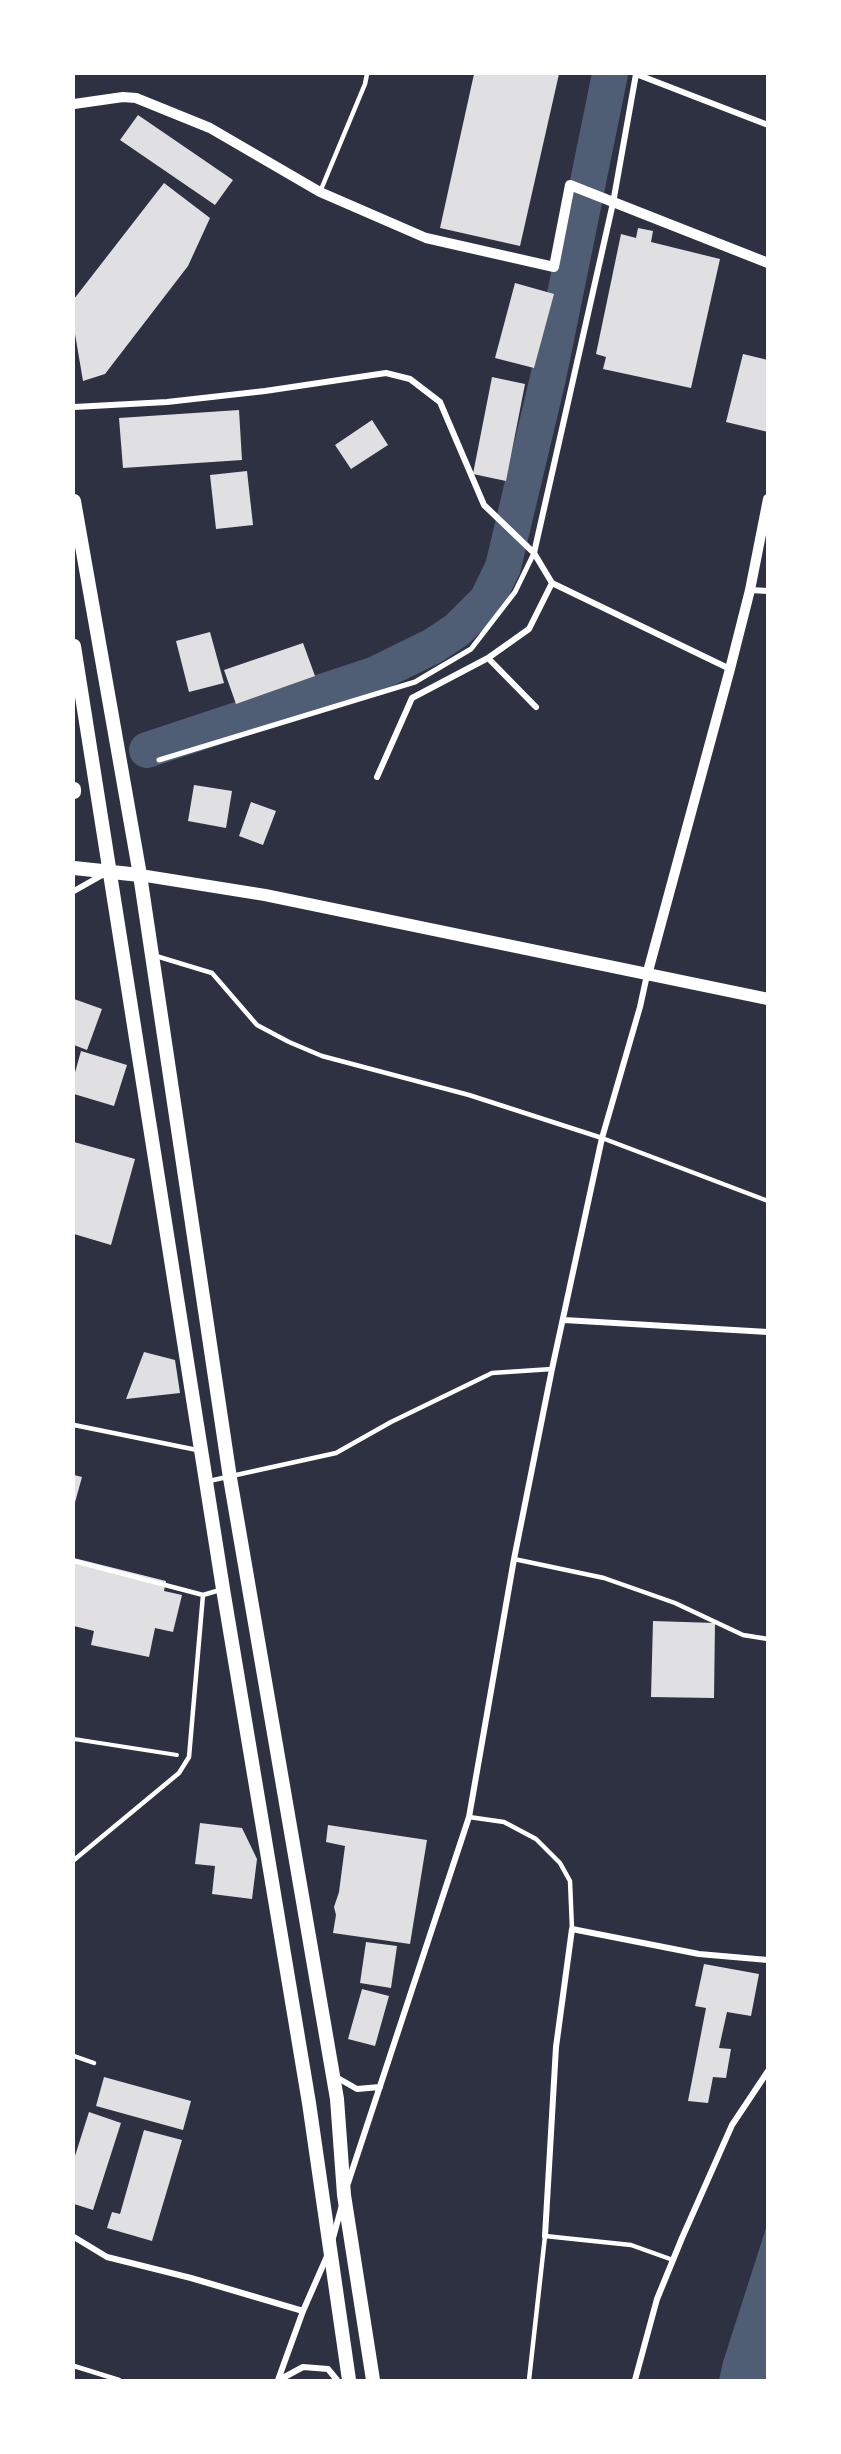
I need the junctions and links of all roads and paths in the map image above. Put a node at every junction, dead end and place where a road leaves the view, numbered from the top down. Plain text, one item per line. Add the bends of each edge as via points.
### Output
1 (367, 74) edge
2 (636, 74) edge
3 (74, 104) edge
4 (768, 125) edge
5 (320, 192) junction
6 (613, 203) junction
7 (768, 263) edge
8 (74, 407) edge
9 (768, 499) edge
10 (74, 501) edge
11 (534, 553) junction
12 (552, 583) junction
13 (750, 590) junction
14 (768, 591) edge
15 (74, 646) edge
16 (488, 658) junction
17 (76, 663) junction
18 (730, 669) junction
19 (74, 683) edge
20 (536, 707) dead end
21 (159, 760) dead end
22 (377, 777) dead end
23 (74, 868) edge
24 (110, 871) junction
25 (140, 875) junction
26 (74, 891) edge
27 (150, 954) junction
28 (647, 975) junction
29 (768, 999) edge
30 (603, 1138) junction
31 (768, 1201) edge
32 (564, 1320) junction
33 (768, 1332) edge
34 (552, 1369) junction
35 (74, 1425) edge
36 (202, 1451) junction
37 (230, 1478) junction
38 (207, 1482) junction
39 (514, 1559) junction
40 (74, 1561) edge
41 (223, 1589) junction
42 (203, 1595) junction
43 (768, 1639) edge
44 (74, 1739) edge
45 (189, 1757) junction
46 (469, 1817) junction
47 (74, 1860) edge
48 (572, 1929) junction
49 (768, 1960) edge
50 (74, 2056) edge
51 (94, 2063) dead end
52 (768, 2071) edge
53 (333, 2076) junction
54 (380, 2086) junction
55 (344, 2195) junction
56 (545, 2236) junction
57 (74, 2237) edge
58 (331, 2247) junction
59 (673, 2260) junction
60 (303, 2311) junction
61 (74, 2366) edge
62 (118, 2380) edge
63 (278, 2380) edge
64 (337, 2380) edge
65 (349, 2380) edge
66 (373, 2380) edge
67 (529, 2380) edge
68 (635, 2380) edge

1 - 5 lane
2 - 4 street
2 - 6 street
3 - 5 street via 136,98 210,128
5 - 6 street via 426,238 554,267 570,185
6 - 7 street
6 - 11 street
8 - 11 street via 167,402 386,373 410,379 440,402 484,505
9 - 13 street
10 - 25 highway
11 - 12 street
11 - 21 street via 515,592 471,649 415,682
12 - 16 street via 529,629
12 - 18 street
13 - 14 street
13 - 18 street
15 - 17 highway
16 - 20 street
16 - 22 street via 412,698
17 - 19 highway
17 - 24 highway
18 - 28 street
23 - 24 highway
24 - 25 highway
24 - 26 street
24 - 36 highway
25 - 27 highway
25 - 28 main road via 265,895
27 - 30 lane via 212,972 257,1025 321,1056 469,1095
27 - 37 highway
28 - 29 main road
28 - 30 street
30 - 31 lane
30 - 32 street
32 - 33 street
32 - 34 street
34 - 37 lane via 492,1373 336,1453
34 - 39 street
35 - 36 lane
36 - 38 highway
37 - 38 lane
37 - 53 highway
38 - 41 highway
39 - 43 lane via 604,1578 675,1603 743,1635
39 - 46 street
40 - 42 lane
41 - 42 lane
41 - 58 highway
42 - 45 lane
44 - 45 path
45 - 47 lane via 179,1773
46 - 48 lane via 504,1822 536,1839 560,1863 570,1881
46 - 54 street
48 - 49 street via 699,1954
48 - 56 street via 556,2047
50 - 51 lane
52 - 59 street via 732,2125
53 - 54 street via 357,2089
53 - 55 highway
54 - 55 street
55 - 58 street
55 - 66 highway
56 - 59 lane via 631,2245
56 - 67 lane
57 - 60 street via 107,2257
58 - 60 street
58 - 65 highway
59 - 68 street via 657,2299
60 - 63 street
61 - 62 lane
63 - 64 street via 303,2367 314,2367 328,2369

